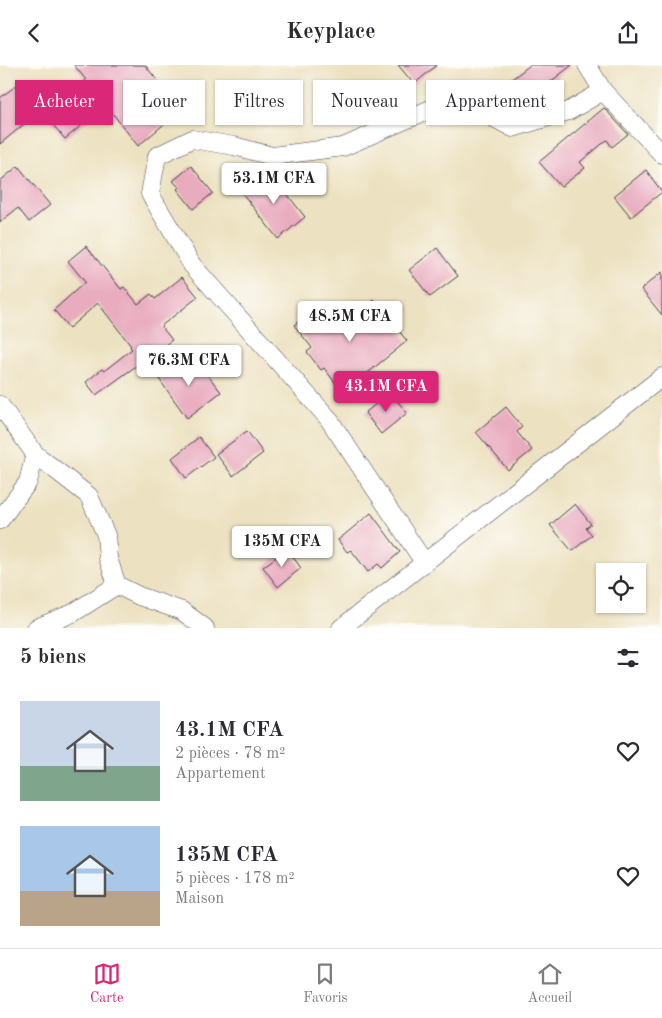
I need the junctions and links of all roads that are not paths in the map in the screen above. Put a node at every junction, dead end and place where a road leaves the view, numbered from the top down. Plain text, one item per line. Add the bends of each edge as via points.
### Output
1 (587, 65) edge
2 (603, 91) junction
3 (662, 154) edge
4 (662, 377) edge
5 (0, 405) edge
6 (35, 454) junction
7 (0, 520) edge
8 (424, 561) junction
9 (117, 585) junction
10 (36, 628) edge
11 (205, 628) edge
12 (341, 628) edge

1 - 2 street
2 - 3 street
2 - 8 street via 569,111 513,129 466,103 435,107 343,147 272,156 192,139 157,156 150,193 192,265 328,418
4 - 8 street
5 - 6 street
6 - 7 street via 28,482
6 - 9 street via 90,496 106,535 108,558
8 - 12 street
9 - 10 street via 73,613
9 - 11 street via 182,611

